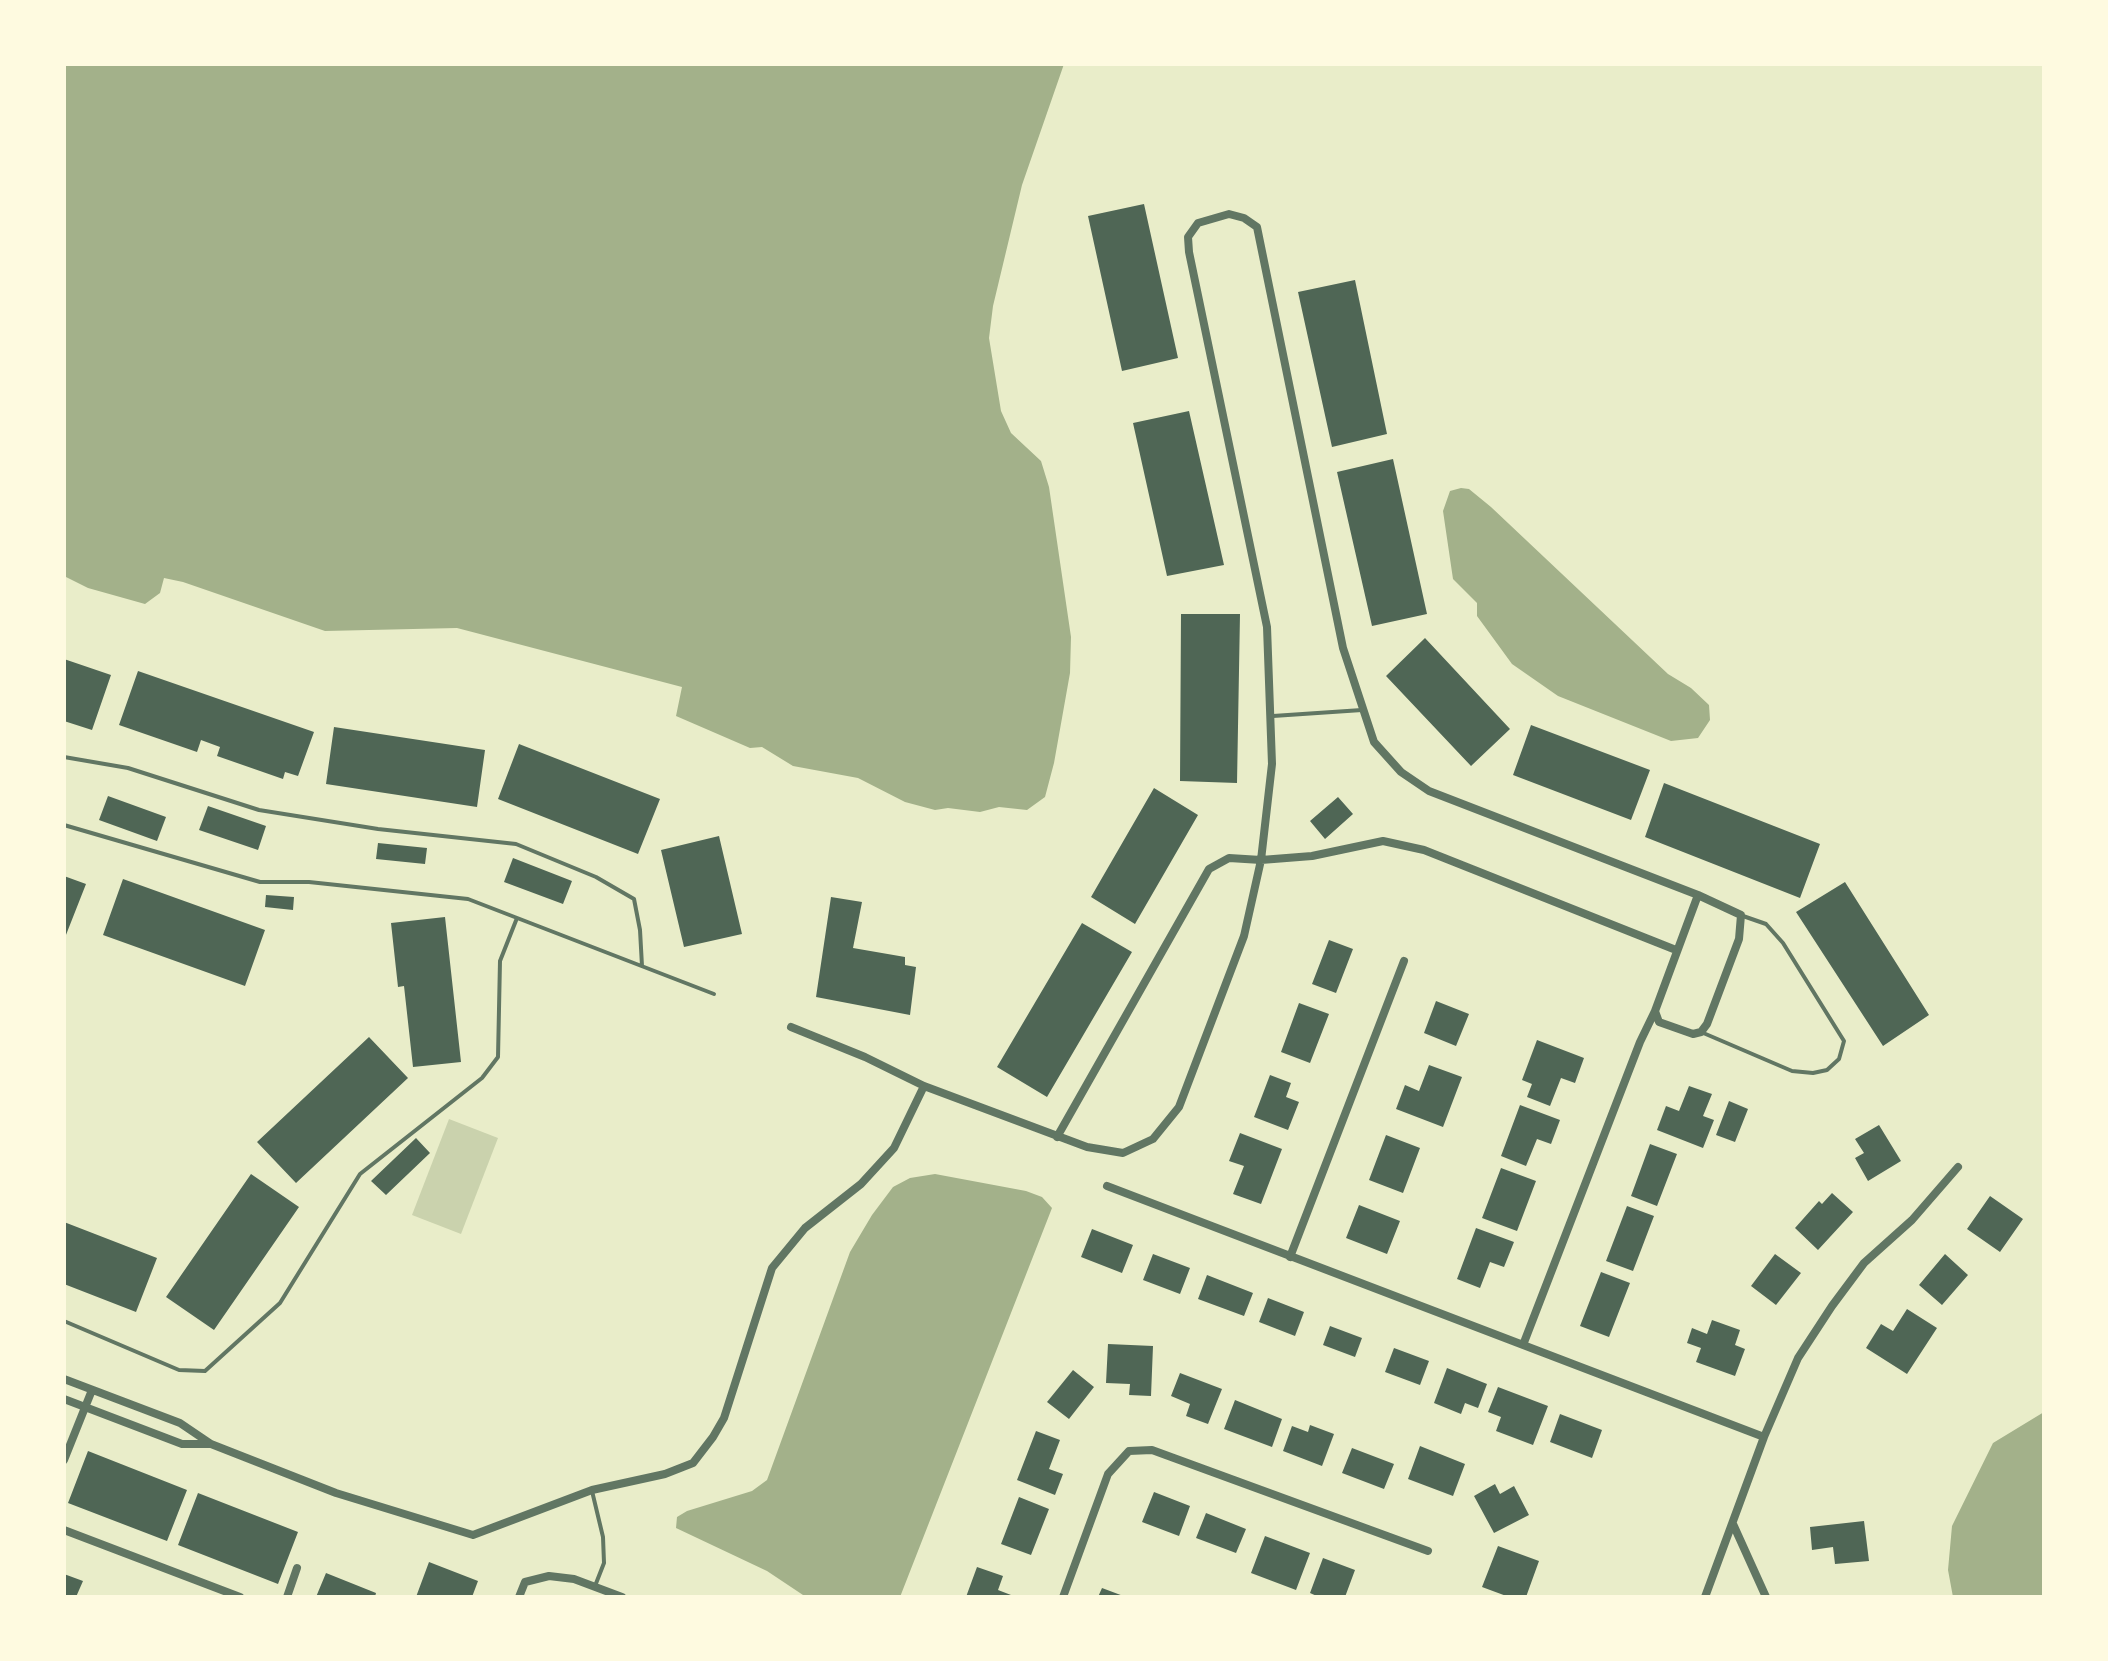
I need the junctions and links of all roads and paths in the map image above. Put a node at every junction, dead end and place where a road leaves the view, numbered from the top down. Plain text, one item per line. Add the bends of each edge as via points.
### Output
1 (1362, 710) junction
2 (1272, 717) junction
3 (64, 757) edge
4 (64, 825) edge
5 (1261, 860) junction
6 (1698, 895) junction
7 (1741, 915) junction
8 (517, 918) junction
9 (1676, 950) junction
10 (1404, 961) dead end
11 (642, 966) junction
12 (714, 994) dead end
13 (1655, 1011) junction
14 (791, 1027) dead end
15 (1701, 1032) junction
16 (924, 1086) junction
17 (1057, 1137) junction
18 (1958, 1167) dead end
19 (1107, 1186) dead end
20 (1290, 1257) junction
21 (64, 1321) edge
22 (1523, 1345) junction
23 (64, 1380) edge
24 (92, 1390) junction
25 (64, 1399) edge
26 (85, 1407) junction
27 (1764, 1437) junction
28 (211, 1444) junction
29 (64, 1460) edge
30 (592, 1490) junction
31 (1733, 1524) junction
32 (64, 1530) edge
33 (1428, 1551) dead end
34 (297, 1568) dead end
35 (595, 1586) junction
36 (240, 1597) edge
37 (287, 1597) edge
38 (519, 1597) edge
39 (622, 1597) edge
40 (1063, 1597) edge
41 (1705, 1597) edge
42 (1766, 1597) edge

1 - 2 lane
1 - 2 street via 1343,648 1257,227 1229,214 1198,223 1188,237 1189,252 1267,627
1 - 6 street via 1374,742 1401,772 1429,791
2 - 5 street
3 - 11 lane via 128,768 259,810 516,844 634,899
4 - 8 lane via 260,882 468,899
5 - 9 street via 1383,841 1424,850
5 - 17 street via 1229,858 1209,869
5 - 17 street via 1244,936 1179,1107 1153,1139 1123,1153
6 - 7 street
6 - 9 street
7 - 15 street via 1739,939
7 - 15 lane via 1766,924 1783,943 1844,1041 1839,1059 1827,1070 1792,1071
8 - 11 lane
8 - 21 lane via 500,961 498,1057 482,1078 360,1174 280,1303 205,1371 179,1370
9 - 13 street
10 - 20 street
11 - 12 lane
13 - 15 street via 1659,1022
13 - 22 street
14 - 16 street
16 - 17 street
16 - 30 street via 894,1148 861,1184 805,1228 772,1268 724,1418 693,1463
18 - 27 street via 1912,1220 1864,1263 1832,1306 1798,1358
19 - 20 street
20 - 22 street
22 - 27 street
23 - 24 street
24 - 26 street
24 - 28 street via 180,1423
25 - 26 street
26 - 28 street via 182,1444
26 - 29 street
27 - 31 street
28 - 30 street via 336,1493 473,1535
30 - 35 lane via 604,1563
31 - 41 street
31 - 42 street
32 - 36 street
33 - 40 street via 1152,1450 1129,1451 1108,1474
34 - 37 street
35 - 38 street via 549,1576 525,1582
35 - 39 street

